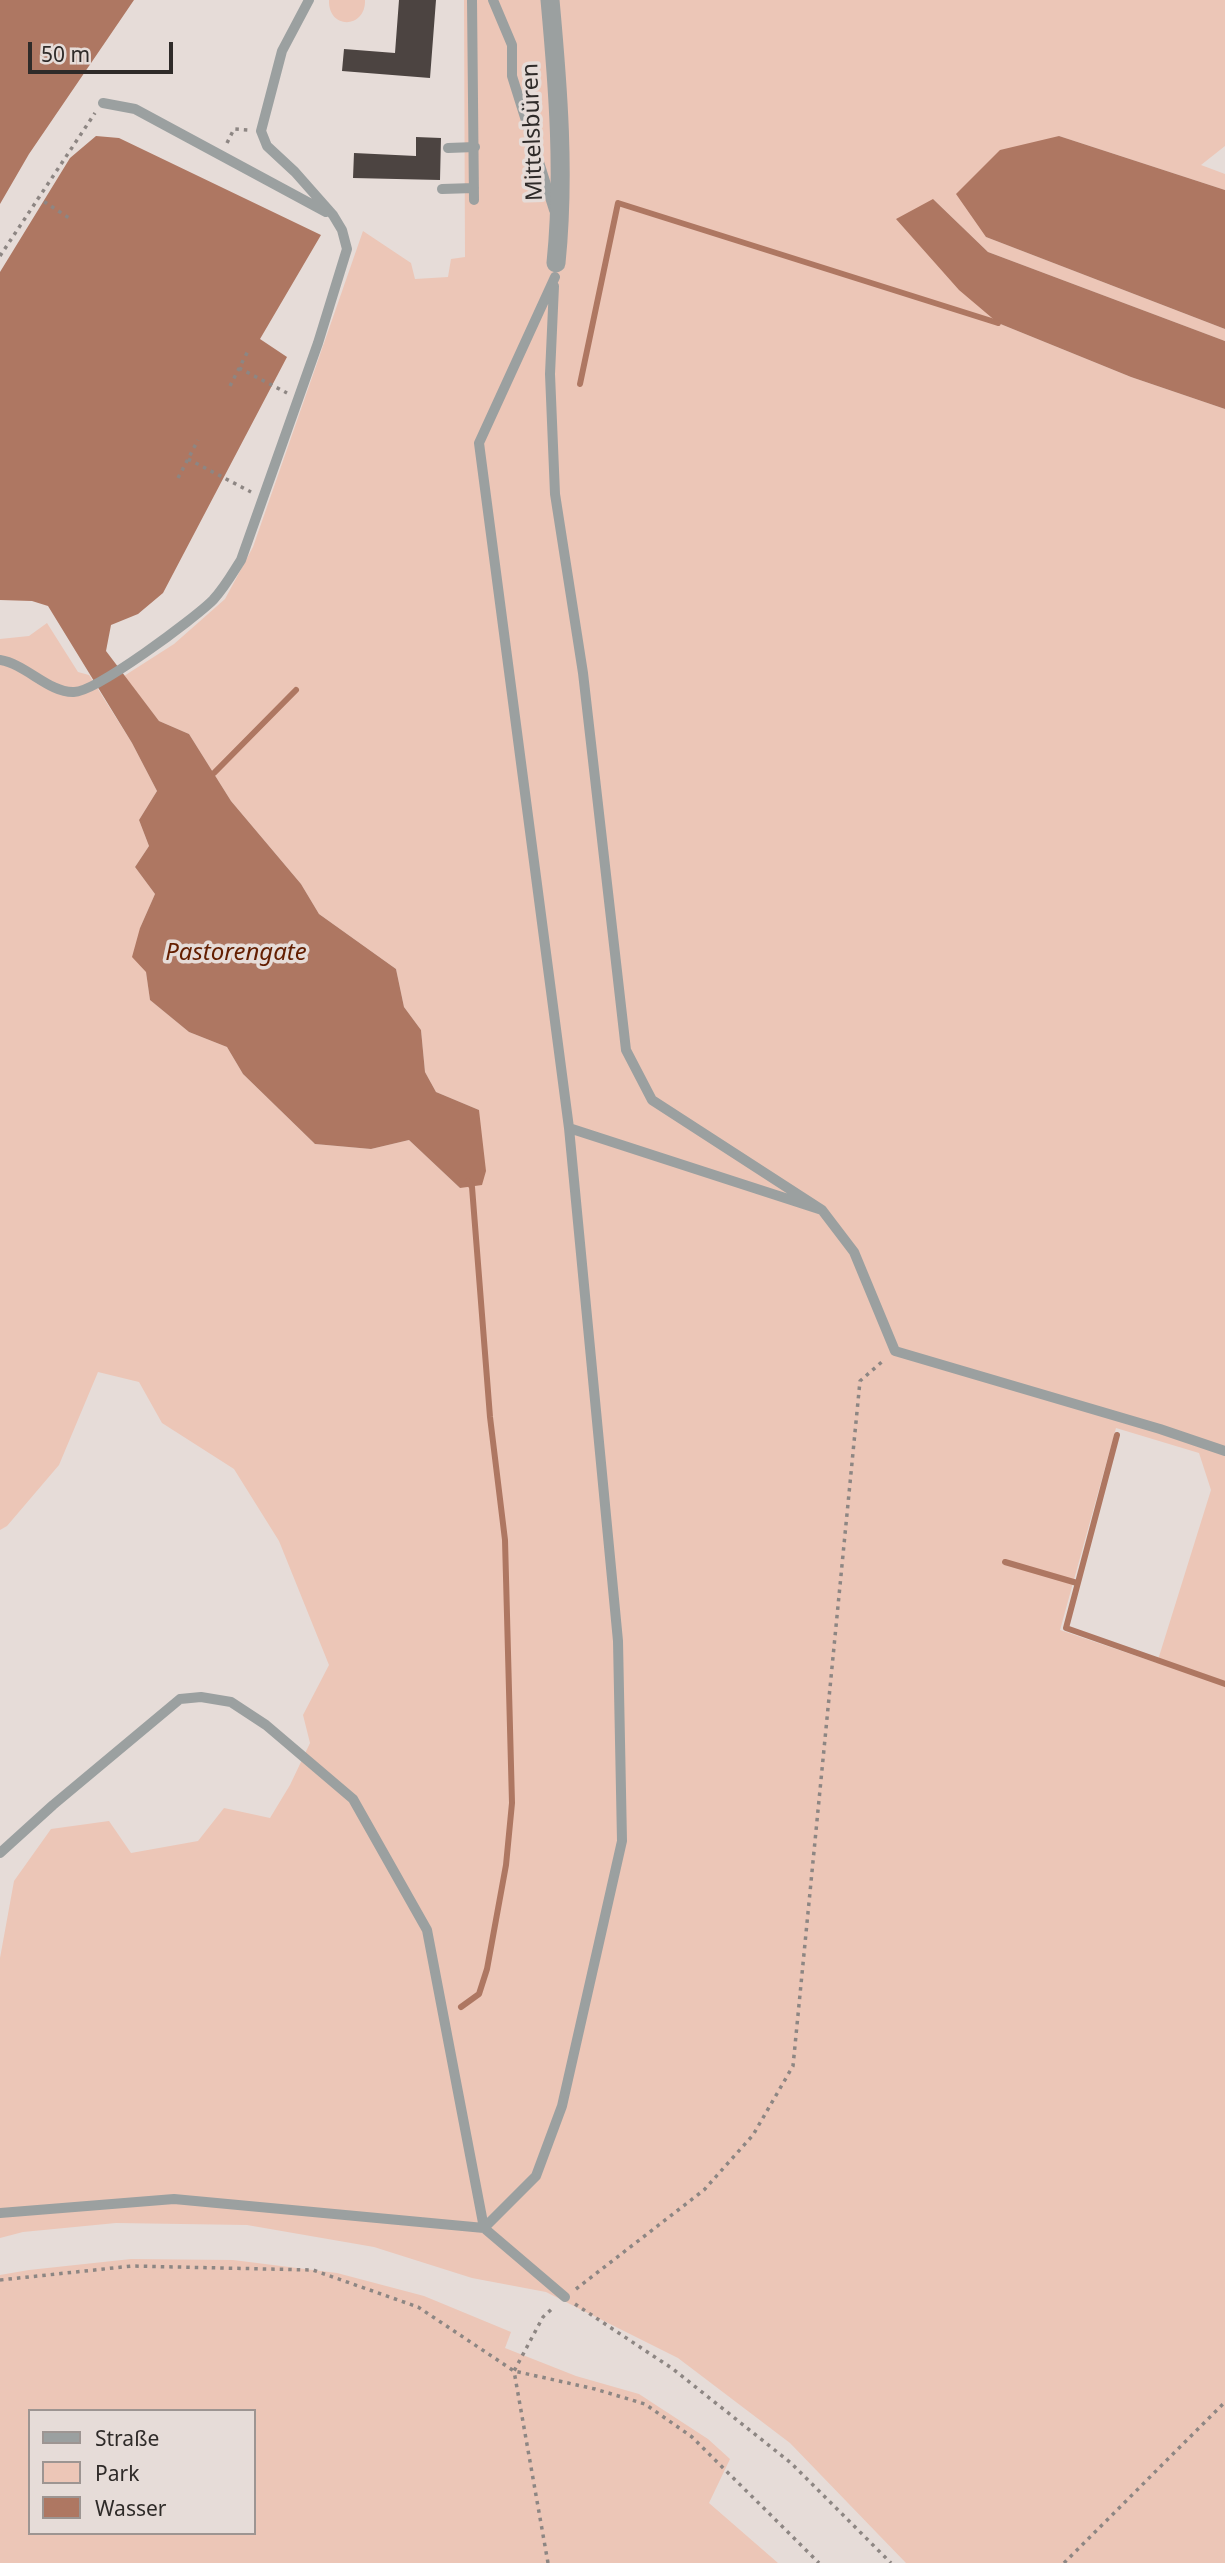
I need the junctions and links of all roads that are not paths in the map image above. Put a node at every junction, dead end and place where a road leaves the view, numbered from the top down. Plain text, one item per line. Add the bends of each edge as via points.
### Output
1 (309, 0) edge
2 (472, 0) edge
3 (493, 0) edge
4 (550, 0) edge
5 (103, 103) road end
6 (475, 147) junction
7 (448, 148) dead end
8 (442, 188) dead end
9 (474, 188) junction
10 (474, 200) dead end
11 (333, 215) junction
12 (559, 227) junction
13 (555, 270) junction
14 (0, 660) edge
15 (569, 1128) junction
16 (822, 1210) junction
17 (1225, 1451) edge
18 (0, 1853) edge
19 (0, 2213) edge
20 (484, 2228) junction
21 (565, 2297) road end

1 - 11 lane via 282,51 261,131 267,146
2 - 6 lane
3 - 12 lane via 512,45 512,76
4 - 12 street, Mittelsbüren via 559,102
5 - 11 lane via 135,109
6 - 7 lane
6 - 9 lane
8 - 9 lane
9 - 10 lane
11 - 14 lane via 347,249 264,498 227,584 170,636 93,686 65,691 20,665
12 - 13 street, Mittelsbüren
13 - 15 lane via 479,443
13 - 16 lane via 550,374 555,494 583,673 626,1050 652,1100
15 - 16 lane
15 - 20 lane via 618,1641 622,1841 562,2106 536,2176
16 - 17 lane via 854,1252 895,1351
18 - 20 lane via 180,1699 231,1702 266,1725 353,1799 426,1930
19 - 20 lane via 174,2199
20 - 21 lane

